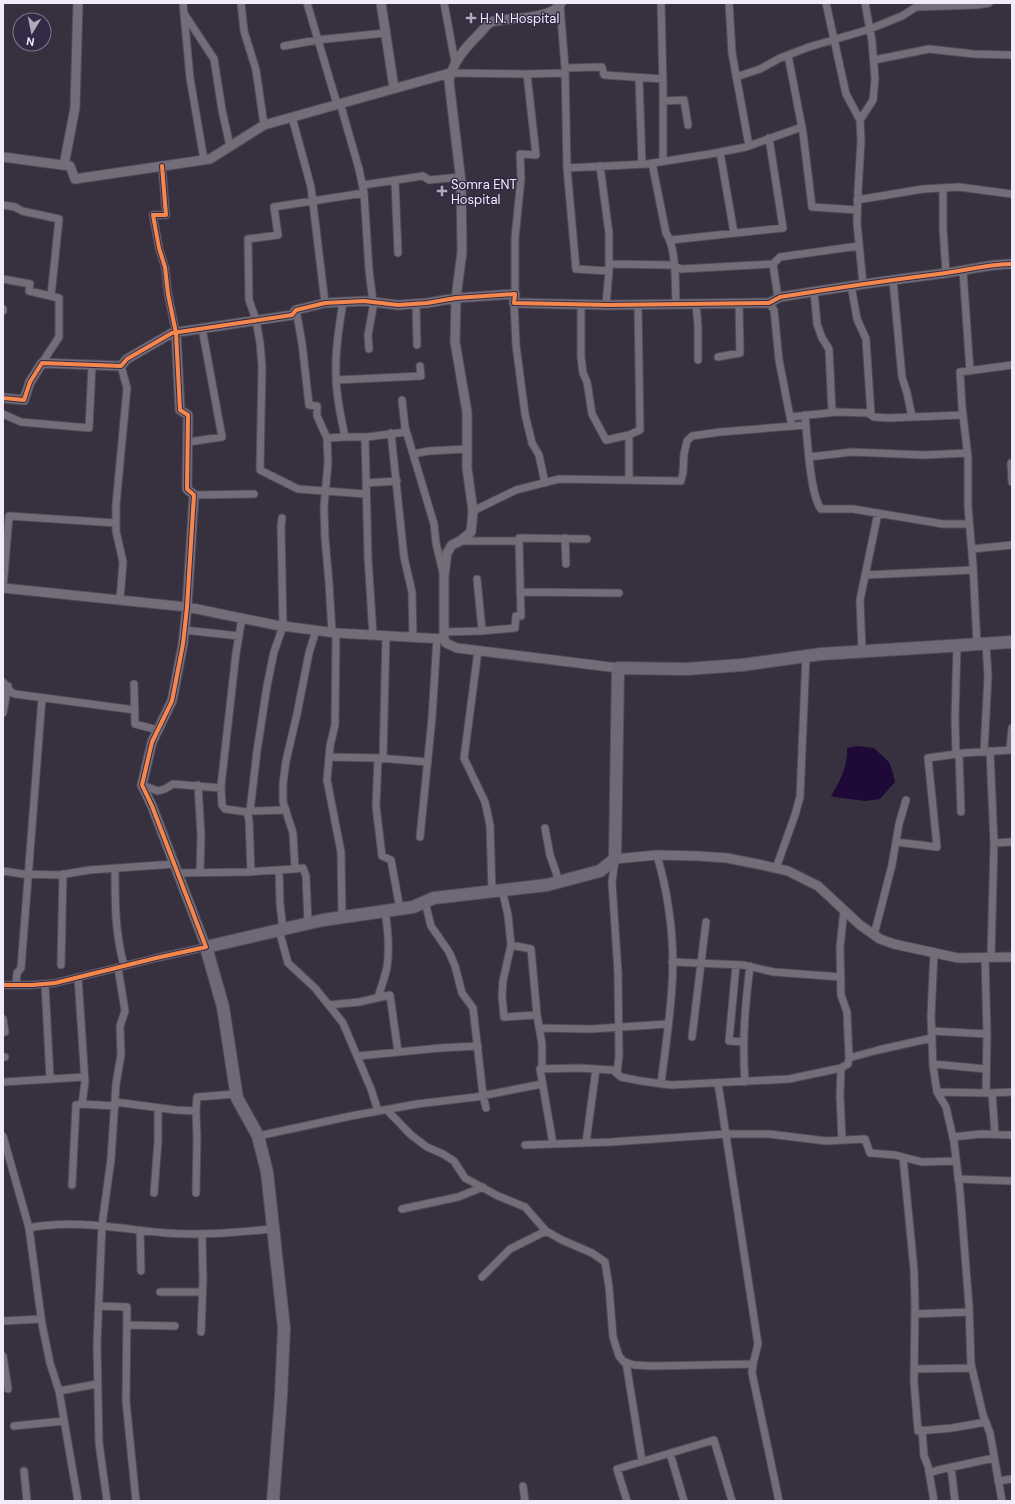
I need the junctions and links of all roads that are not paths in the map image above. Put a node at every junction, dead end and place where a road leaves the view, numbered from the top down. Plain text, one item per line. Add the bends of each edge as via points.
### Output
1 (78, 3) edge
2 (184, 3) edge
3 (241, 3) edge
4 (307, 3) edge
5 (381, 3) edge
6 (444, 3) edge
7 (661, 3) edge
8 (729, 3) edge
9 (826, 3) edge
10 (864, 3) edge
11 (989, 3) edge
12 (561, 4) edge
13 (185, 14) junction
14 (870, 29) junction
15 (385, 33) junction
16 (316, 40) junction
17 (833, 40) junction
18 (284, 46) dead end
19 (788, 55) junction
20 (1012, 55) edge
21 (874, 60) junction
22 (455, 62) junction
23 (565, 70) junction
24 (450, 73) junction
25 (527, 74) junction
26 (736, 77) junction
27 (638, 78) junction
28 (663, 79) junction
29 (394, 88) junction
30 (663, 101) junction
31 (338, 104) junction
32 (292, 117) junction
33 (860, 120) junction
34 (264, 125) junction
35 (688, 125) dead end
36 (802, 127) junction
37 (769, 138) junction
38 (230, 146) junction
39 (749, 146) junction
40 (720, 152) junction
41 (3, 157) edge
42 (204, 160) junction
43 (663, 161) junction
44 (652, 163) junction
45 (642, 164) junction
46 (64, 165) junction
47 (162, 166) junction
48 (600, 166) junction
49 (567, 168) junction
50 (460, 177) junction
51 (395, 181) junction
52 (363, 186) junction
53 (943, 188) junction
54 (364, 194) junction
55 (1012, 194) edge
56 (857, 200) junction
57 (313, 202) junction
58 (3, 205) edge
59 (857, 210) junction
60 (734, 233) junction
61 (671, 240) junction
62 (859, 246) junction
63 (398, 253) dead end
64 (773, 264) junction
65 (1012, 264) edge
66 (674, 266) junction
67 (609, 268) junction
68 (963, 270) junction
69 (946, 273) junction
70 (3, 279) edge
71 (893, 280) junction
72 (863, 284) junction
73 (851, 285) junction
74 (814, 291) junction
75 (51, 296) junction
76 (456, 298) junction
77 (515, 298) junction
78 (774, 300) junction
79 (342, 302) junction
80 (374, 302) junction
81 (325, 303) junction
82 (416, 303) junction
83 (739, 303) junction
84 (581, 304) junction
85 (676, 304) junction
86 (696, 304) junction
87 (606, 305) junction
88 (638, 305) junction
89 (296, 310) junction
90 (256, 320) junction
91 (202, 328) junction
92 (176, 333) junction
93 (417, 345) dead end
94 (369, 349) dead end
95 (718, 357) dead end
96 (698, 360) dead end
97 (42, 363) junction
98 (92, 365) junction
99 (1012, 365) edge
100 (121, 366) junction
101 (420, 366) dead end
102 (970, 371) junction
103 (336, 380) junction
104 (3, 398) edge
105 (402, 400) dead end
106 (3, 405) edge
107 (832, 412) junction
108 (3, 414) edge
109 (871, 415) junction
110 (963, 415) junction
111 (805, 416) junction
112 (790, 417) junction
113 (912, 417) junction
114 (806, 425) junction
115 (792, 426) junction
116 (406, 432) junction
117 (391, 433) junction
118 (629, 434) junction
119 (345, 437) junction
120 (365, 437) junction
121 (327, 438) junction
122 (188, 442) junction
123 (467, 449) junction
124 (967, 453) junction
125 (412, 454) junction
126 (809, 457) junction
127 (1011, 463) dead end
128 (629, 480) junction
129 (397, 481) junction
130 (366, 482) junction
131 (1012, 482) edge
132 (545, 483) junction
133 (326, 492) junction
134 (254, 494) dead end
135 (366, 494) junction
136 (194, 495) junction
137 (473, 511) junction
138 (878, 513) junction
139 (282, 518) dead end
140 (116, 523) junction
141 (970, 524) junction
142 (565, 538) junction
143 (587, 539) dead end
144 (460, 541) junction
145 (519, 541) junction
146 (1012, 545) edge
147 (972, 549) junction
148 (566, 564) dead end
149 (973, 570) junction
150 (866, 575) junction
151 (444, 576) junction
152 (477, 579) dead end
153 (3, 588) edge
154 (520, 592) junction
155 (619, 593) dead end
156 (120, 599) junction
157 (187, 607) junction
158 (242, 618) junction
159 (282, 626) junction
160 (184, 630) junction
161 (316, 630) junction
162 (482, 630) junction
163 (334, 632) junction
164 (373, 635) junction
165 (239, 636) junction
166 (386, 636) junction
167 (442, 636) junction
168 (413, 637) junction
169 (1012, 642) edge
170 (981, 644) junction
171 (957, 646) junction
172 (862, 651) junction
173 (478, 652) junction
174 (806, 656) junction
175 (618, 668) junction
176 (5, 684) edge
177 (134, 684) dead end
178 (42, 698) junction
179 (135, 710) junction
180 (3, 713) edge
181 (1012, 728) edge
182 (158, 730) junction
183 (1011, 750) edge
184 (987, 752) junction
185 (958, 754) junction
186 (329, 757) junction
187 (381, 759) junction
188 (428, 762) junction
189 (142, 785) junction
190 (198, 785) junction
191 (221, 788) junction
192 (906, 800) dead end
193 (286, 810) junction
194 (249, 812) junction
195 (961, 812) dead end
196 (545, 828) dead end
197 (420, 837) dead end
198 (896, 842) junction
199 (1012, 842) edge
200 (994, 843) junction
201 (657, 855) junction
202 (615, 859) junction
203 (176, 868) junction
204 (295, 868) junction
205 (776, 868) junction
206 (115, 869) junction
207 (279, 870) junction
208 (3, 872) edge
209 (200, 872) junction
210 (251, 872) junction
211 (28, 874) junction
212 (63, 874) junction
213 (559, 881) junction
214 (497, 891) junction
215 (425, 902) junction
216 (400, 909) junction
217 (844, 910) junction
218 (385, 911) junction
219 (342, 917) junction
220 (706, 922) dead end
221 (308, 923) junction
222 (281, 929) junction
223 (874, 935) junction
224 (511, 945) junction
225 (206, 948) junction
226 (934, 952) junction
227 (988, 957) junction
228 (1012, 957) edge
229 (672, 962) junction
230 (61, 964) dead end
231 (700, 964) junction
232 (736, 965) junction
233 (750, 966) junction
234 (121, 967) junction
235 (78, 977) junction
236 (840, 977) junction
237 (45, 984) junction
238 (3, 985) edge
239 (16, 985) junction
240 (378, 998) junction
241 (329, 1005) junction
242 (537, 1015) junction
243 (3, 1019) edge
244 (668, 1024) junction
245 (618, 1027) junction
246 (539, 1028) junction
247 (5, 1032) dead end
248 (932, 1034) junction
249 (987, 1034) junction
250 (692, 1037) dead end
251 (744, 1042) junction
252 (478, 1046) junction
253 (398, 1052) junction
254 (358, 1056) junction
255 (849, 1058) junction
256 (933, 1064) junction
257 (841, 1068) junction
258 (542, 1069) junction
259 (596, 1069) junction
260 (986, 1069) junction
261 (617, 1073) junction
262 (84, 1076) junction
263 (50, 1078) junction
264 (3, 1082) edge
265 (745, 1082) junction
266 (718, 1083) junction
267 (542, 1084) junction
268 (661, 1084) junction
269 (937, 1092) junction
270 (1012, 1092) edge
271 (989, 1093) junction
272 (236, 1094) junction
273 (483, 1095) junction
274 (82, 1104) junction
275 (115, 1104) junction
276 (158, 1108) junction
277 (486, 1108) dead end
278 (387, 1110) junction
279 (196, 1111) junction
280 (378, 1111) junction
281 (726, 1134) junction
282 (995, 1134) junction
283 (1012, 1135) edge
284 (3, 1136) edge
285 (258, 1136) junction
286 (953, 1137) junction
287 (842, 1140) junction
288 (586, 1143) junction
289 (553, 1144) junction
290 (525, 1145) dead end
291 (903, 1157) junction
292 (956, 1162) junction
293 (958, 1179) junction
294 (1012, 1181) edge
295 (72, 1185) dead end
296 (483, 1187) junction
297 (154, 1193) dead end
298 (196, 1193) dead end
299 (402, 1209) dead end
300 (102, 1225) junction
301 (29, 1228) junction
302 (273, 1229) junction
303 (140, 1230) junction
304 (546, 1231) junction
305 (202, 1235) junction
306 (141, 1272) dead end
307 (482, 1277) dead end
308 (160, 1292) dead end
309 (202, 1292) junction
310 (99, 1306) junction
311 (969, 1312) junction
312 (915, 1314) junction
313 (41, 1319) junction
314 (3, 1322) edge
315 (127, 1325) junction
316 (175, 1326) dead end
317 (201, 1332) dead end
318 (3, 1356) edge
319 (626, 1362) junction
320 (753, 1364) junction
321 (914, 1368) junction
322 (972, 1368) junction
323 (97, 1384) junction
324 (8, 1389) dead end
325 (59, 1391) junction
326 (64, 1421) junction
327 (986, 1422) junction
328 (14, 1426) dead end
329 (922, 1430) junction
330 (670, 1453) junction
331 (994, 1458) junction
332 (642, 1461) junction
333 (951, 1467) junction
334 (24, 1471) dead end
335 (930, 1473) junction
336 (1012, 1479) edge
337 (998, 1481) junction
338 (522, 1486) dead end
339 (27, 1501) edge
340 (78, 1501) edge
341 (106, 1501) edge
342 (136, 1501) edge
343 (273, 1501) edge
344 (525, 1501) edge
345 (627, 1501) edge
346 (684, 1501) edge
347 (732, 1501) edge
348 (779, 1501) edge
349 (934, 1501) edge
350 (954, 1501) edge
351 (1002, 1501) edge

1 - 46 street via 75,108
2 - 13 street
3 - 34 street via 244,32 256,70
4 - 16 street
5 - 15 street
6 - 22 street
7 - 28 street
8 - 26 street
9 - 17 street
10 - 14 street
11 - 14 street via 916,7 902,16
12 - 22 street via 539,16 491,22
12 - 23 street
13 - 38 street via 214,59
13 - 42 street via 190,78
14 - 17 street
14 - 21 street
15 - 16 street
15 - 29 street
16 - 18 street
16 - 31 street
17 - 19 street
17 - 33 street via 846,94
19 - 26 street
19 - 36 street
20 - 21 street via 929,49
21 - 33 street via 873,100
22 - 24 street
23 - 25 street
23 - 27 street via 602,67 604,75
23 - 49 street
24 - 25 street
24 - 29 street
24 - 50 street
25 - 77 street via 536,155 520,154 521,179 515,238
26 - 39 street
27 - 28 street
27 - 45 street
28 - 30 street
29 - 31 street
30 - 35 street via 684,100
30 - 43 street
31 - 32 street
31 - 52 street via 348,127
32 - 34 street
32 - 57 street
33 - 56 street
34 - 38 street
36 - 37 street
36 - 59 street via 812,207
37 - 39 street
37 - 60 street via 783,228
38 - 42 street
39 - 40 street
40 - 43 street
40 - 60 street
41 - 46 street
42 - 47 street
43 - 44 street
44 - 45 street
44 - 61 street via 666,233
45 - 48 street
46 - 47 street via 70,166 75,179
47 - 92 street via 166,214 153,215
48 - 49 street
48 - 67 street via 610,234
49 - 67 street via 576,269
50 - 51 street via 429,180 424,176
50 - 76 street via 462,252
51 - 52 street
51 - 63 street
52 - 54 street
53 - 55 street
53 - 56 street
53 - 69 street
54 - 57 street
54 - 80 street via 369,270
56 - 59 street
57 - 81 street
57 - 90 street via 274,207 278,235 248,239 250,300
58 - 75 street via 59,219
59 - 62 street
60 - 61 street
61 - 66 street
62 - 64 street via 780,256
62 - 72 street
64 - 66 street via 681,269
64 - 78 street
65 - 68 street
66 - 67 street
66 - 85 street
67 - 87 street
68 - 69 street
68 - 102 street
69 - 71 street
70 - 75 street via 30,284 29,291
71 - 72 street
71 - 113 street via 902,377
72 - 73 street
73 - 74 street
73 - 109 street via 857,319 866,339
74 - 78 street
74 - 107 street via 817,324 829,349
75 - 97 street via 59,298 59,337
76 - 77 street
76 - 82 street
76 - 123 street via 455,342 467,412
77 - 84 street
77 - 132 street via 516,345 525,414 532,443 539,455
78 - 83 street
78 - 112 street via 779,360
79 - 80 street
79 - 81 street
79 - 103 street via 336,350
80 - 82 street
80 - 94 street via 368,335
81 - 89 street
82 - 93 street
83 - 86 street
83 - 95 street via 740,353
84 - 87 street
84 - 118 street via 581,357 592,414 606,440
85 - 86 street
85 - 88 street
86 - 96 street
87 - 88 street
88 - 118 street via 640,430
89 - 90 street via 292,315
89 - 121 street via 309,405 317,406 318,416
90 - 91 street
90 - 133 street via 262,366 260,470 298,489
91 - 92 street
91 - 122 street via 222,436
92 - 100 street via 127,358
92 - 122 street via 180,410 188,416
97 - 98 street
97 - 104 street via 30,382 24,400
98 - 100 street
98 - 108 street via 89,428 21,422
99 - 102 street
100 - 140 street via 127,388
101 - 103 street via 421,376
102 - 110 street via 960,372
103 - 119 street
104 - 106 street
105 - 116 street
107 - 109 street
107 - 111 street
109 - 113 street
110 - 113 street
110 - 124 street
111 - 112 street
111 - 114 street
112 - 115 street
114 - 115 street
114 - 126 street
115 - 128 street via 692,436 687,441 681,481
116 - 117 street
116 - 125 street
117 - 120 street
117 - 129 street
118 - 128 street
119 - 120 street
119 - 121 street
120 - 130 street
121 - 133 street
122 - 136 street via 187,489
123 - 125 street
123 - 137 street
124 - 126 street via 924,455 852,452
124 - 141 street
125 - 151 street via 434,524
126 - 138 street via 815,496 821,509 853,509
127 - 131 street
128 - 132 street via 559,479
129 - 130 street
129 - 168 street via 404,557 412,592
130 - 135 street
132 - 137 street via 516,490
133 - 135 street
133 - 163 street via 325,538
134 - 136 street
135 - 164 street
136 - 157 street
137 - 144 street via 471,532
138 - 141 street via 943,524
138 - 150 street
139 - 159 street
140 - 153 street via 9,516
140 - 156 street via 123,562
141 - 147 street
142 - 143 street
142 - 145 street via 519,538
142 - 148 street
144 - 145 street
144 - 151 street via 452,545 447,553
145 - 154 street
146 - 147 street
147 - 149 street
149 - 150 street
149 - 170 street
150 - 172 street via 860,600
151 - 167 street
152 - 162 street
153 - 156 street
154 - 155 street
154 - 162 street via 521,616 516,616 515,628
156 - 157 street
157 - 158 street
157 - 160 street
158 - 159 street
158 - 165 street
159 - 161 street
159 - 194 street via 267,686
160 - 165 street
160 - 182 street via 172,701
161 - 163 street
161 - 193 street via 308,653 286,761 283,802
162 - 167 street
163 - 164 street
163 - 186 street via 335,725
164 - 166 street
165 - 191 street
166 - 168 street
166 - 187 street
167 - 168 street
167 - 173 street via 446,643 457,648
167 - 188 street
169 - 170 highway
170 - 171 highway
170 - 184 street via 988,676
171 - 172 highway
171 - 185 street via 954,718
172 - 174 highway
173 - 175 street
173 - 214 street via 464,758 485,802
174 - 175 highway via 742,665 686,669
174 - 205 street via 800,797
175 - 202 highway
176 - 178 street via 15,694
176 - 180 street
177 - 179 street
178 - 179 street
178 - 211 street
179 - 182 street via 135,724
181 - 183 street
182 - 189 street via 152,742
183 - 184 street
184 - 185 street
184 - 200 street
185 - 195 street
185 - 198 street via 928,758 937,847
186 - 187 street
186 - 219 street via 327,780 341,852
187 - 188 street
187 - 216 street via 376,806 382,856 391,860
188 - 197 street
189 - 190 street via 158,790 173,784
189 - 203 street
190 - 191 street
190 - 209 street
191 - 194 street via 222,805 226,809
192 - 198 street
193 - 194 street
193 - 204 street via 293,833
194 - 210 street
196 - 213 street via 550,855
198 - 223 street
199 - 200 street
200 - 227 street
201 - 202 street
201 - 205 street via 727,858
201 - 229 street via 670,920
202 - 213 highway via 600,870
202 - 245 street via 612,882 618,973
203 - 206 street
203 - 209 street
203 - 225 street
204 - 207 street
204 - 221 street via 303,868 306,876
205 - 217 street via 818,886
206 - 212 street
206 - 234 street via 115,917
207 - 210 street
207 - 222 street
208 - 211 street
209 - 210 street
211 - 212 street
211 - 239 street via 22,968 17,973
212 - 230 street
213 - 214 highway via 547,885
214 - 215 highway via 434,898
214 - 224 street via 508,915
215 - 216 highway
215 - 252 street via 431,926 449,952 462,992 473,1008
216 - 218 highway
217 - 223 street
217 - 236 street
218 - 219 highway
218 - 240 street via 389,950
219 - 221 highway
220 - 231 street
221 - 222 highway
222 - 225 highway
222 - 241 street via 288,963
223 - 226 street via 894,944
224 - 242 street via 531,949
224 - 242 street via 503,982 504,1017
225 - 234 street
225 - 272 highway via 223,1007
226 - 227 street via 958,958
226 - 248 street
227 - 228 street
227 - 249 street
229 - 231 street
229 - 244 street
231 - 232 street
231 - 250 street
232 - 233 street
232 - 251 street via 729,1041
233 - 236 street via 774,972
233 - 251 street via 744,1013
234 - 235 street
234 - 275 street via 125,1011 120,1026 121,1055
235 - 237 street
235 - 262 street
236 - 255 street via 841,996 847,1012
237 - 239 street
237 - 263 street
238 - 239 street
240 - 241 street
240 - 253 street via 390,995
241 - 254 street via 343,1023
242 - 246 street
243 - 247 street
244 - 245 street
244 - 268 street
245 - 246 street
245 - 261 street
246 - 258 street
248 - 249 street
248 - 255 street
248 - 256 street
249 - 260 street
251 - 265 street
252 - 253 street
252 - 273 street
253 - 254 street
254 - 280 street
255 - 257 street via 848,1064
256 - 260 street
256 - 269 street
257 - 265 street via 789,1079
257 - 287 street
258 - 259 street
258 - 267 street
259 - 261 street via 613,1070
259 - 288 street
260 - 271 street
261 - 268 street via 621,1077
262 - 263 street
262 - 274 street
263 - 264 street
265 - 266 street
266 - 268 street
266 - 281 street
267 - 273 street
267 - 289 street
269 - 271 street
269 - 286 street via 946,1107
270 - 271 street
271 - 282 street
272 - 279 street via 196,1097
272 - 285 highway
273 - 277 street
273 - 278 street
274 - 275 street
274 - 295 street via 76,1105
275 - 276 street
275 - 300 street
276 - 279 street
276 - 297 street
278 - 280 street
278 - 296 street via 410,1135 454,1161 465,1178
279 - 298 street
280 - 285 street
281 - 287 street via 769,1134 826,1141
281 - 288 street
281 - 320 street via 758,1344
282 - 283 street
282 - 286 street
284 - 301 street
285 - 302 highway via 267,1172
286 - 292 street
287 - 291 street via 866,1139 870,1153
288 - 289 street
289 - 290 street
291 - 292 street via 922,1162
291 - 312 street via 914,1270
292 - 293 street
293 - 294 street
293 - 311 street
296 - 299 street via 458,1197
296 - 304 street via 525,1207
300 - 301 street via 53,1225
300 - 303 street
300 - 310 street
301 - 313 street
302 - 305 street
302 - 343 highway via 284,1328
303 - 305 street
303 - 306 street
304 - 307 street via 510,1249
304 - 319 street via 605,1262 613,1337 619,1356
305 - 309 street
308 - 309 street
309 - 317 street
310 - 315 street via 126,1307
310 - 323 street
311 - 312 street
311 - 322 street
312 - 321 street
313 - 314 street
313 - 325 street
315 - 316 street
315 - 342 street via 126,1401
318 - 324 street
319 - 320 street via 653,1366
319 - 332 street
320 - 348 street via 752,1373
321 - 322 street
321 - 329 street via 918,1431
322 - 327 street
323 - 325 street
323 - 341 street via 99,1443
325 - 326 street
326 - 328 street
326 - 340 street
327 - 329 street
327 - 331 street
329 - 335 street via 924,1456
330 - 332 street
330 - 346 street
330 - 347 street via 714,1440
331 - 333 street
331 - 337 street
332 - 345 street via 617,1468
333 - 335 street
333 - 350 street
334 - 339 street
335 - 349 street
336 - 337 street
337 - 351 street
338 - 344 street

